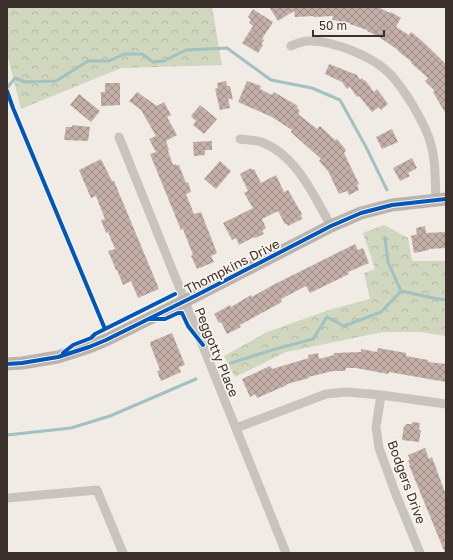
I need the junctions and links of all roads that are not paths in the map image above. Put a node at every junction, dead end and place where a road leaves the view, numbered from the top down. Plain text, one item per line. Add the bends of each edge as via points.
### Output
1 (291, 46) dead end
2 (119, 137) dead end
3 (240, 139) dead end
4 (441, 199) edge
5 (331, 226) junction
6 (185, 301) junction
7 (7, 364) edge
8 (381, 395) junction
9 (446, 404) edge
10 (236, 428) junction
11 (7, 498) edge
12 (123, 553) edge
13 (286, 553) edge
14 (420, 553) edge

1 - 4 street via 306,40 322,41 368,58 389,72 406,95 429,138
2 - 6 street, Peggotty Place
3 - 5 street via 261,142 282,154 297,169
4 - 5 street, Thompkins Drive via 392,205 361,213
5 - 6 street, Thompkins Drive
6 - 7 street, Thompkins Drive via 89,347 45,360
6 - 10 street, Peggotty Place
8 - 9 street
8 - 10 street via 347,392 326,394
8 - 14 street, Bodgers Drive via 376,426 379,448
10 - 13 street, Peggotty Place
11 - 12 street via 97,490

